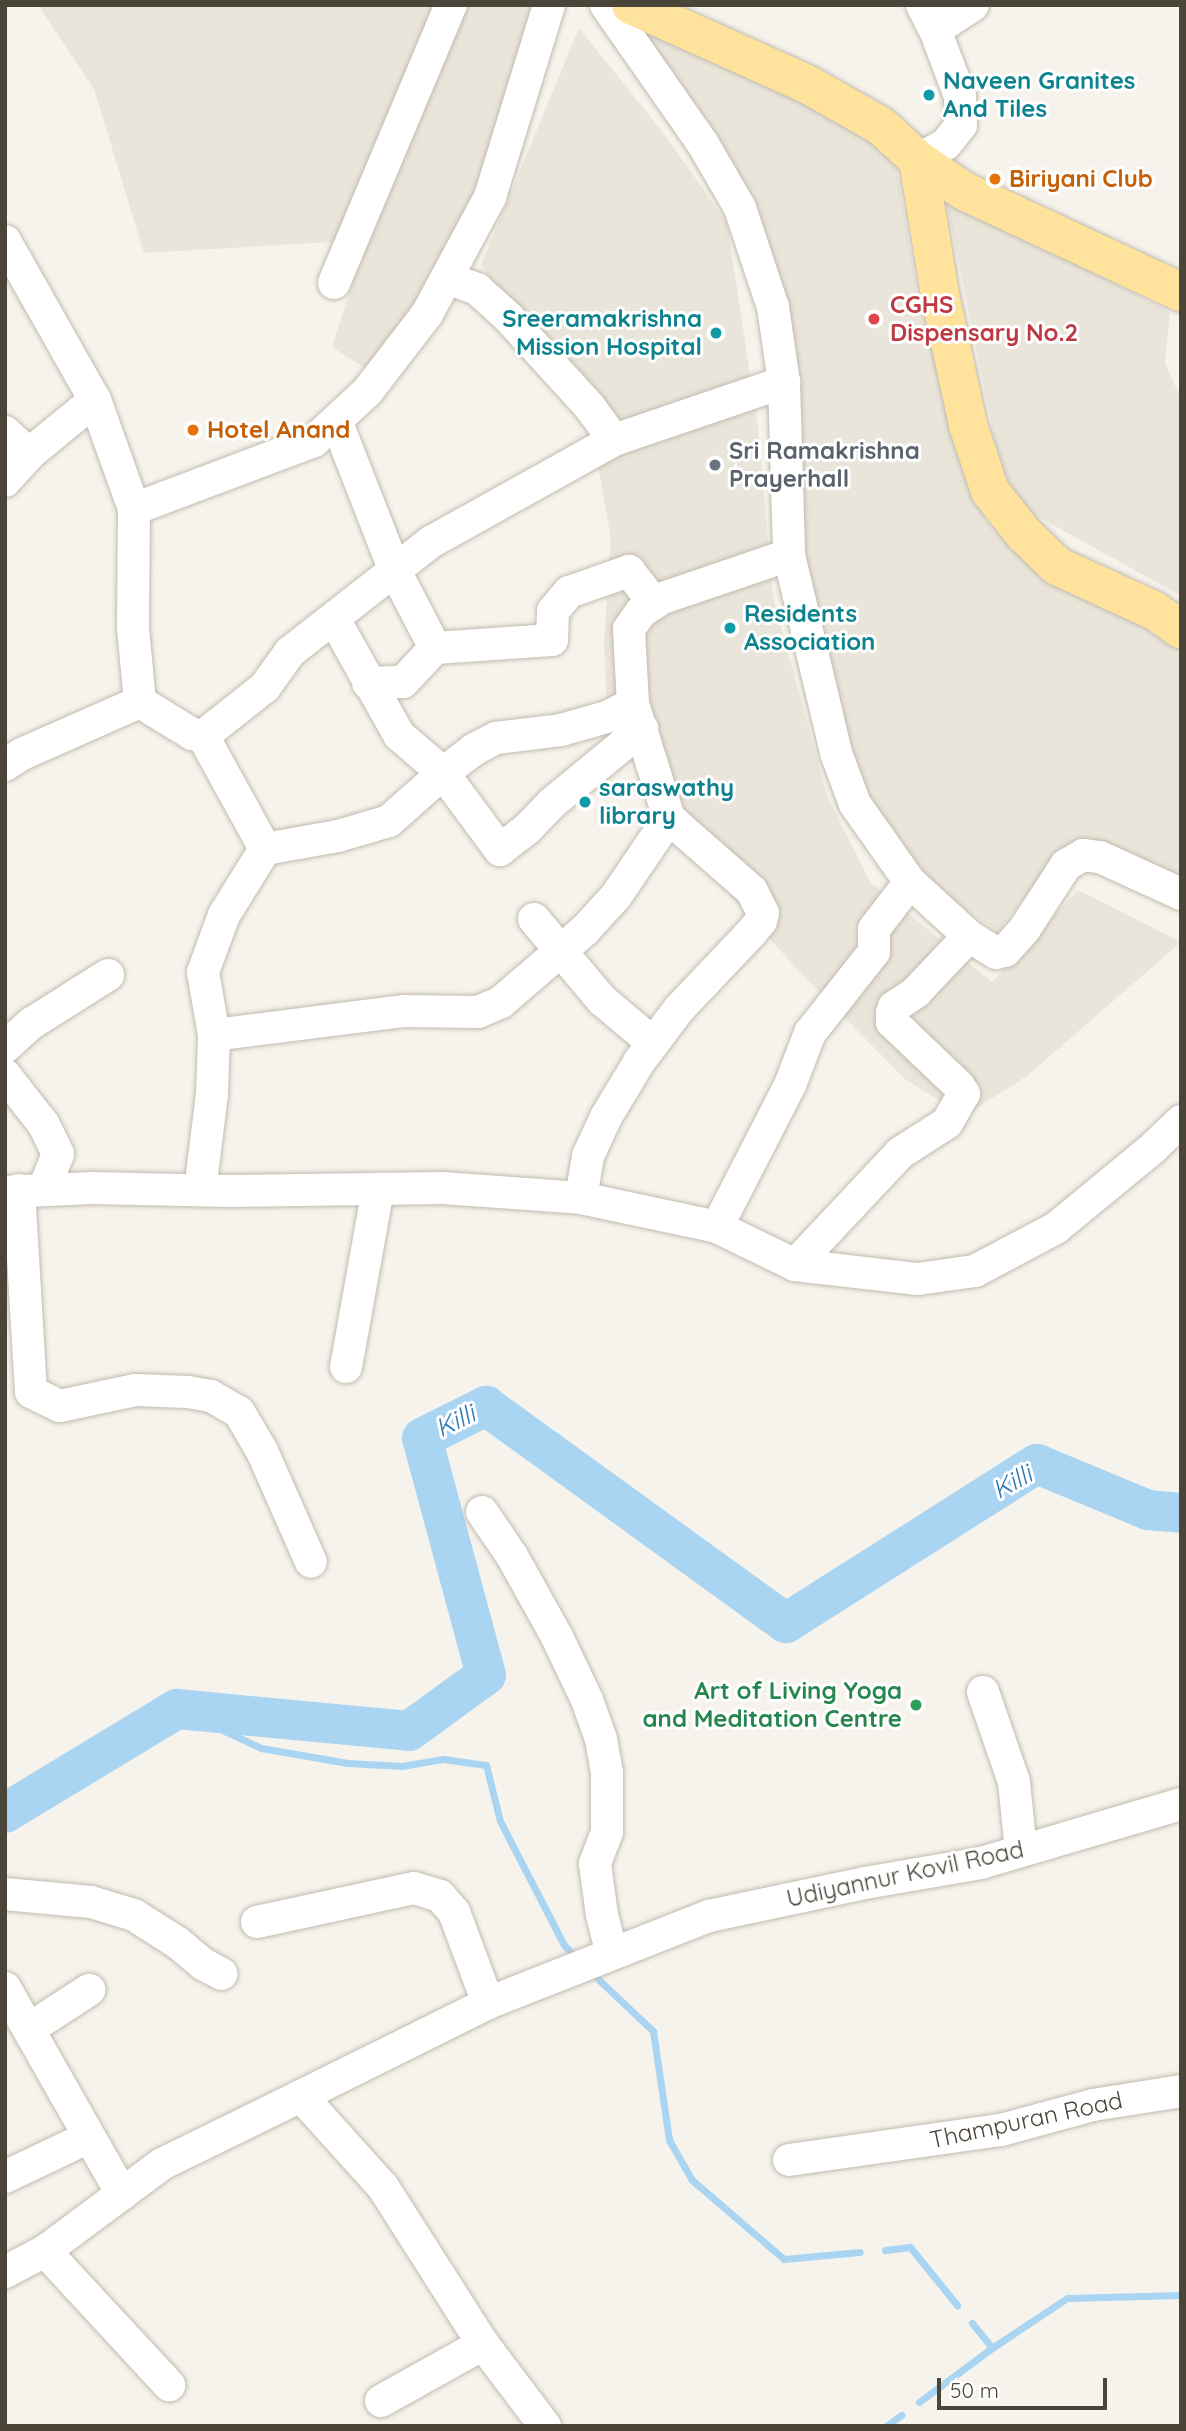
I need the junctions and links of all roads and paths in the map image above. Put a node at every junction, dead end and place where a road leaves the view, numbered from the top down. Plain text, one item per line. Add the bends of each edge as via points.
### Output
1 (451, 5) edge
2 (549, 5) edge
3 (606, 5) edge
4 (631, 5) edge
5 (973, 5) edge
6 (928, 18) edge
7 (918, 160) junction
8 (5, 241) edge
9 (447, 278) junction
10 (334, 284) dead end
11 (1181, 292) edge
12 (784, 382) junction
13 (95, 400) junction
14 (337, 423) junction
15 (5, 432) edge
16 (614, 440) junction
17 (29, 454) junction
18 (5, 481) edge
19 (134, 509) junction
20 (789, 555) junction
21 (395, 571) junction
22 (654, 603) junction
23 (334, 618) junction
24 (1181, 629) edge
25 (435, 648) junction
26 (368, 683) junction
27 (141, 702) junction
28 (637, 717) junction
29 (203, 736) junction
30 (5, 765) edge
31 (443, 772) junction
32 (669, 818) junction
33 (265, 849) junction
34 (910, 882) junction
35 (1181, 894) edge
36 (534, 919) dead end
37 (969, 936) junction
38 (562, 950) junction
39 (108, 975) dead end
40 (214, 1035) junction
41 (653, 1044) junction
42 (5, 1047) edge
43 (5, 1074) edge
44 (1181, 1121) edge
45 (378, 1189) junction
46 (200, 1190) junction
47 (23, 1191) edge
48 (581, 1198) junction
49 (717, 1227) junction
50 (795, 1265) junction
51 (346, 1367) dead end
52 (482, 1512) dead end
53 (311, 1562) dead end
54 (983, 1692) dead end
55 (1181, 1804) edge
56 (1021, 1851) junction
57 (5, 1894) edge
58 (257, 1922) dead end
59 (612, 1954) junction
60 (222, 1973) dead end
61 (5, 1988) edge
62 (89, 1990) dead end
63 (488, 2003) junction
64 (29, 2029) junction
65 (1181, 2091) edge
66 (301, 2096) junction
67 (89, 2137) junction
68 (789, 2160) dead end
69 (5, 2177) edge
70 (122, 2194) junction
71 (45, 2251) junction
72 (5, 2272) edge
73 (483, 2344) junction
74 (169, 2385) dead end
75 (381, 2401) dead end
76 (545, 2426) edge

1 - 10 street
2 - 9 street via 490,197
3 - 12 street via 703,144 740,208 773,307
4 - 7 main road via 807,84 881,126
5 - 6 street
6 - 7 street via 953,73 963,115 946,145
7 - 11 main road via 964,191
7 - 24 main road via 968,425 990,491 1056,566 1154,611
8 - 13 street
9 - 14 street via 396,355
9 - 16 street via 477,289 508,317
12 - 16 street
12 - 20 street
13 - 17 street
13 - 19 street
14 - 19 street via 314,440
14 - 21 street
15 - 17 street
16 - 21 street via 431,542
17 - 18 street
19 - 27 street via 132,628
20 - 22 street
20 - 34 street via 836,753 855,804
21 - 23 street
21 - 25 street
22 - 25 street via 629,571 569,592 552,611 552,640
22 - 28 street via 629,629
23 - 26 street
23 - 29 street via 290,652 265,687
25 - 26 street via 403,682
26 - 31 street via 399,735
27 - 29 street via 181,729
27 - 30 street
28 - 31 street via 607,717 561,730 496,738
28 - 31 street via 527,829 500,850
28 - 32 street
29 - 33 street
31 - 33 street via 389,821
32 - 38 street via 616,896
32 - 41 street via 752,891 763,913 761,922
33 - 40 street via 223,915 203,972
34 - 37 street
34 - 49 street via 874,929 874,952 810,1033 790,1085
35 - 37 street via 1100,857 1083,856 1066,865 1005,951 996,953
36 - 38 street
37 - 50 street via 892,1013 892,1022 964,1094 947,1123 900,1153
38 - 40 street via 501,1002 478,1012 404,1011
38 - 41 street via 602,1000
39 - 42 street
40 - 46 street
41 - 48 street via 587,1156
43 - 47 street via 44,1125 58,1154
44 - 50 street via 1056,1228 975,1271 918,1279
45 - 46 street
45 - 48 street via 443,1188
45 - 51 street
46 - 47 street
47 - 53 street via 31,1392 60,1406 135,1390 188,1392 211,1396 239,1412 262,1451
48 - 49 street
49 - 50 street
52 - 59 street via 557,1637 601,1739 607,1773 607,1832 595,1864 601,1916
54 - 56 street via 1014,1782
55 - 56 street, Udiyannur Kovil Road
56 - 59 street, Udiyannur Kovil Road via 981,1863 709,1916
57 - 60 street via 91,1902 134,1915
58 - 63 street via 414,1888 440,1896 454,1912
59 - 63 street, Udiyannur Kovil Road
61 - 64 street
62 - 64 street
63 - 66 street, Udiyannur Kovil Road
64 - 67 street
65 - 68 street, Thampuran Road via 1093,2105 1002,2130
66 - 70 street, Udiyannur Kovil Road via 163,2164
66 - 73 street via 383,2187
67 - 69 street
67 - 70 street
70 - 71 street, Udiyannur Kovil Road
71 - 72 street, Udiyannur Kovil Road
71 - 74 street
73 - 75 street
73 - 76 street

